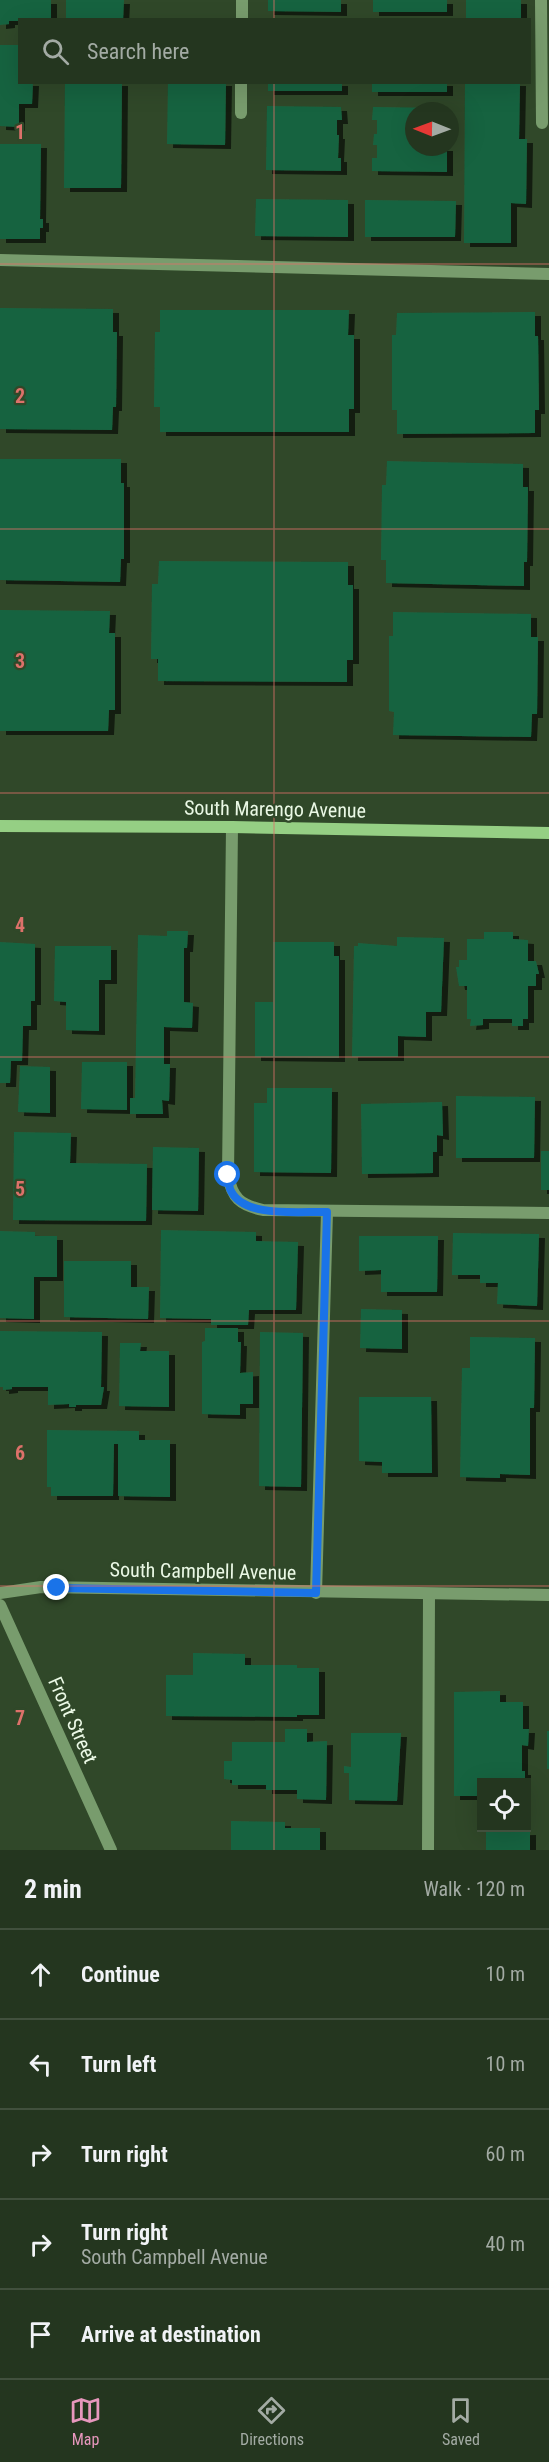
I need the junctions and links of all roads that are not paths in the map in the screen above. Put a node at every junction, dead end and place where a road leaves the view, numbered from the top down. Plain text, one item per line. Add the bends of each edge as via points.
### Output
1 (242, 0) edge
2 (541, 0) edge
3 (242, 18) edge
4 (241, 84) edge
5 (241, 113) dead end
6 (542, 123) dead end
7 (0, 260) edge
8 (549, 274) edge
9 (0, 826) edge
10 (232, 827) junction
11 (549, 833) edge
12 (327, 1212) junction
13 (549, 1213) edge
14 (0, 1593) edge
15 (316, 1593) junction
16 (429, 1595) junction
17 (549, 1595) edge
18 (0, 1605) edge
19 (111, 1850) edge
20 (428, 1850) edge

1 - 3 street
2 - 6 street
4 - 5 street
7 - 8 street
9 - 10 street, South Marengo Avenue
10 - 11 street, South Marengo Avenue
10 - 12 street via 230,1189 237,1200 249,1207
12 - 13 street
12 - 15 street
14 - 15 street, South Campbell Avenue via 40,1587
15 - 16 street, South Campbell Avenue
16 - 17 street, South Campbell Avenue
16 - 20 street
18 - 19 street, Front Street

